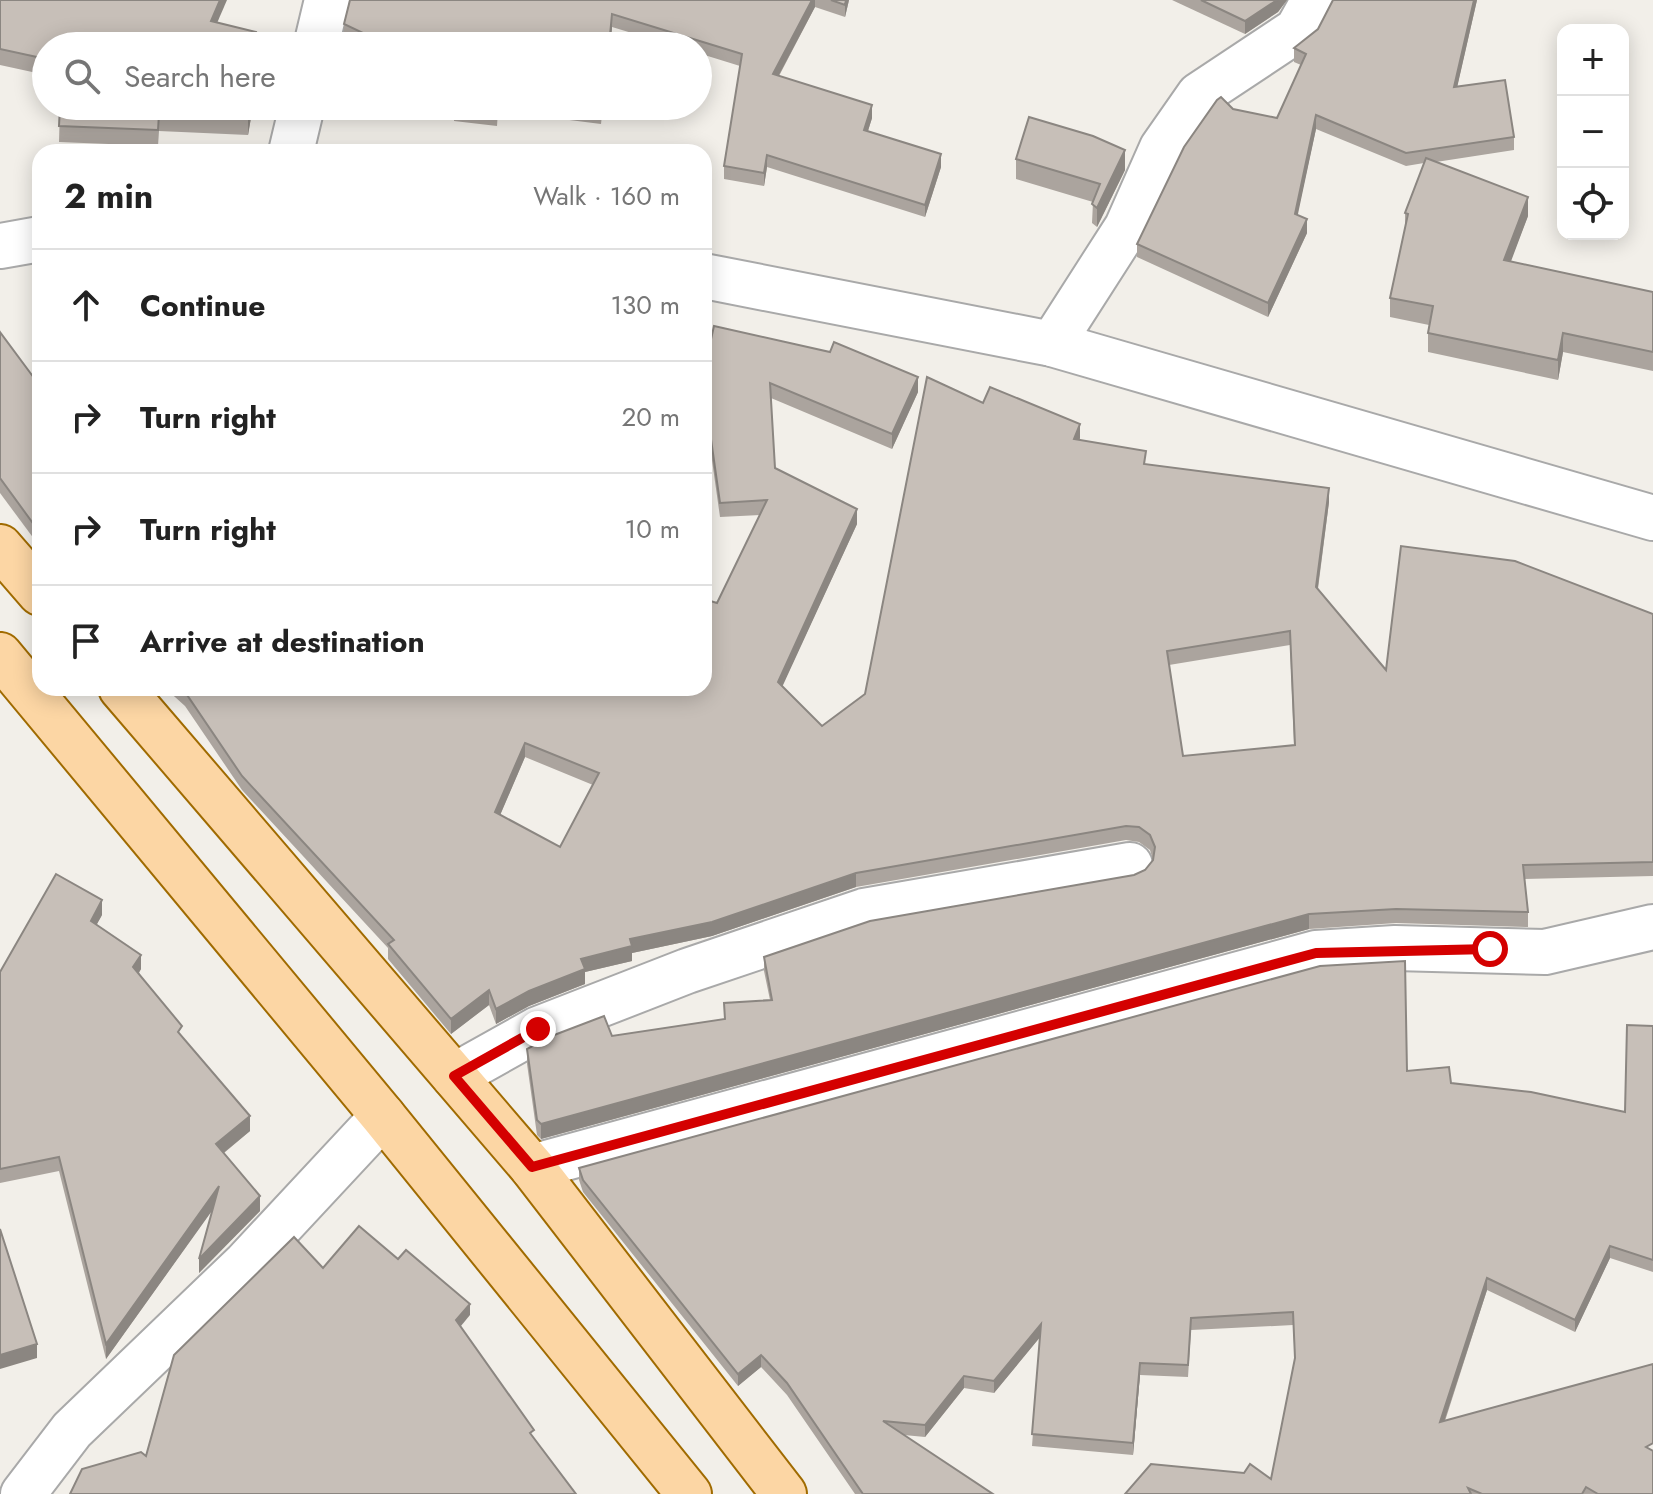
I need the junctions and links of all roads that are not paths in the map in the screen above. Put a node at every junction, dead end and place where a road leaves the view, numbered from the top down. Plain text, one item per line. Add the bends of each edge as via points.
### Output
1 (327, 0) edge
2 (1314, 0) edge
3 (319, 32) edge
4 (299, 120) edge
5 (293, 144) edge
6 (32, 240) edge
7 (0, 246) edge
8 (712, 278) edge
9 (1052, 344) junction
10 (1653, 518) edge
11 (0, 547) edge
12 (32, 584) edge
13 (0, 655) edge
14 (32, 694) edge
15 (34, 696) edge
16 (128, 696) edge
17 (1130, 865) dead end
18 (1653, 927) edge
19 (454, 1076) junction
20 (383, 1116) junction
21 (532, 1167) junction
22 (23, 1494) edge
23 (689, 1494) edge
24 (784, 1494) edge

1 - 3 street
2 - 9 street via 1297,30 1199,95 1162,148 1127,227
4 - 5 street
6 - 7 street
8 - 9 street
9 - 10 street
11 - 12 main road
13 - 14 main road
15 - 20 main road
16 - 19 main road
17 - 19 street via 864,911 538,1029
18 - 21 street via 1545,952 1395,948 1316,953
19 - 21 main road
20 - 22 street via 246,1263 72,1430
20 - 23 main road
21 - 24 main road

